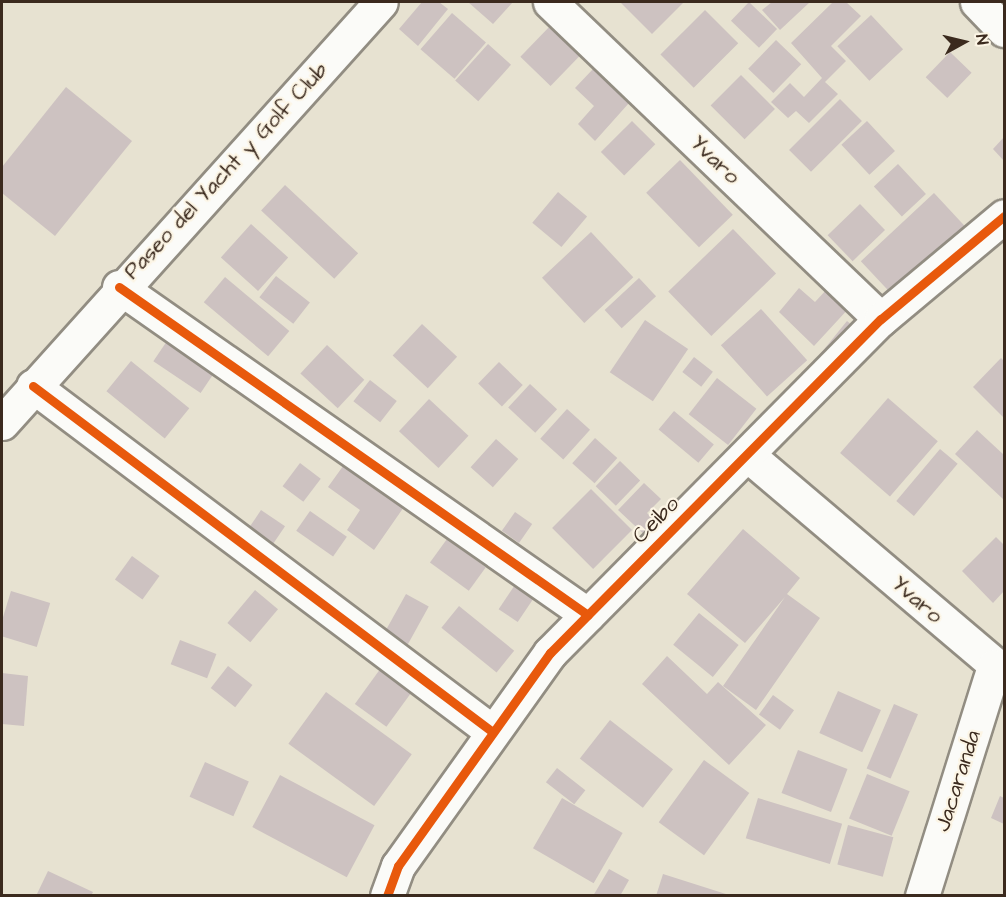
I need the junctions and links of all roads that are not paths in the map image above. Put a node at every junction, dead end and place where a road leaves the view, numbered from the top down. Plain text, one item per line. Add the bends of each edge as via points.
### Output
1 (381, 2) edge
2 (550, 2) edge
3 (977, 2) edge
4 (1005, 30) edge
5 (1005, 216) edge
6 (119, 287) junction
7 (881, 319) junction
8 (33, 386) junction
9 (2, 423) edge
10 (749, 456) junction
11 (588, 615) junction
12 (999, 669) edge
13 (490, 730) junction
14 (387, 896) edge
15 (922, 896) edge

1 - 6 street, Paseo del Yacht y Golf Club
2 - 7 street, Yvaro
3 - 4 street
5 - 7 street, Ceibo
6 - 8 street, Paseo del Yacht y Golf Club
6 - 11 street
7 - 10 street, Ceibo
8 - 9 street, Paseo del Yacht y Golf Club
8 - 13 street
10 - 11 street, Ceibo
10 - 12 street, Yvaro
11 - 13 street, Ceibo via 550,652
12 - 15 street, Jacaranda
13 - 14 street, Ceibo via 398,866

